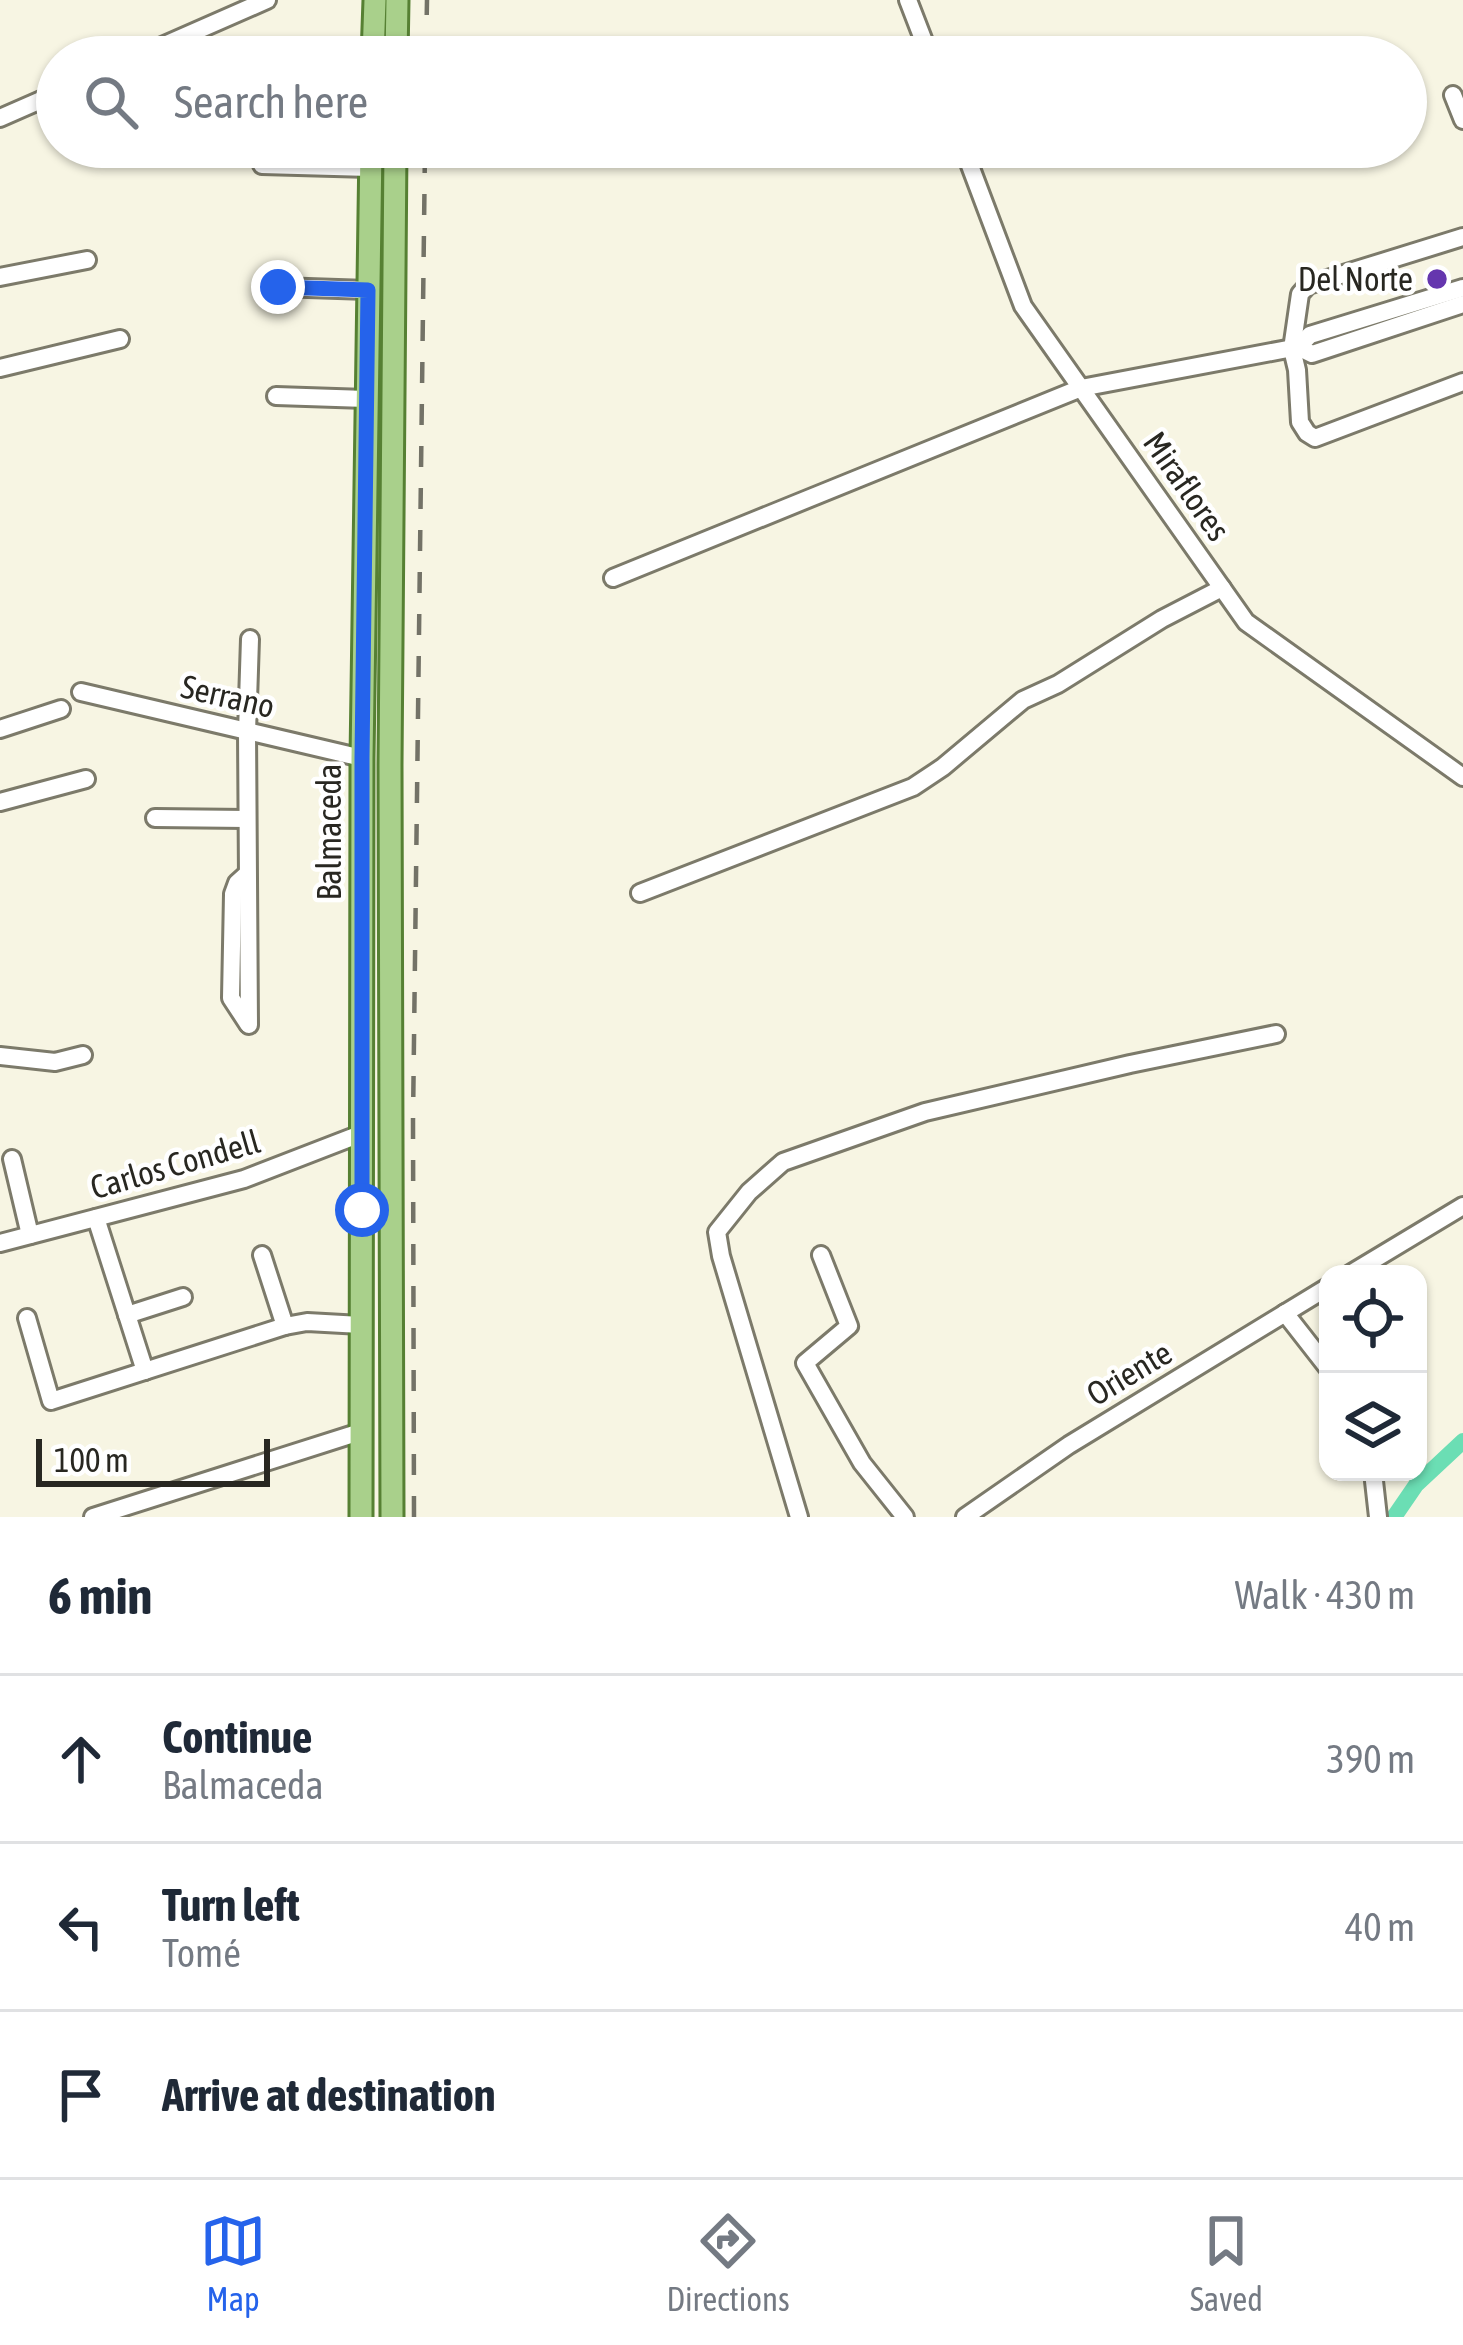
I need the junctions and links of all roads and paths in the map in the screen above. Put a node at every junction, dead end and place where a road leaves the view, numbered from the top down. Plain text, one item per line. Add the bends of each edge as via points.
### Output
1 (267, 0) edge
2 (375, 0) edge
3 (397, 0) edge
4 (908, 0) edge
5 (236, 6) edge
6 (178, 36) edge
7 (374, 36) edge
8 (396, 36) edge
9 (921, 36) edge
10 (1454, 95) dead end
11 (36, 102) edge
12 (0, 118) edge
13 (1463, 120) edge
14 (370, 168) edge
15 (395, 168) edge
16 (971, 168) edge
17 (1463, 237) edge
18 (87, 260) dead end
19 (0, 277) edge
20 (278, 287) dead end
21 (1463, 288) edge
22 (368, 290) junction
23 (1463, 304) edge
24 (120, 340) dead end
25 (1295, 348) junction
26 (0, 368) edge
27 (1463, 382) edge
28 (1081, 388) junction
29 (276, 395) dead end
30 (366, 399) junction
31 (613, 578) dead end
32 (1222, 588) junction
33 (250, 638) dead end
34 (81, 692) dead end
35 (61, 709) dead end
36 (0, 729) edge
37 (247, 732) junction
38 (362, 758) junction
39 (1463, 777) edge
40 (86, 779) dead end
41 (0, 802) edge
42 (155, 818) dead end
43 (247, 819) junction
44 (247, 874) junction
45 (640, 893) dead end
46 (1276, 1034) dead end
47 (83, 1055) dead end
48 (0, 1056) edge
49 (363, 1133) junction
50 (12, 1159) dead end
51 (1463, 1206) edge
52 (96, 1218) junction
53 (30, 1235) junction
54 (0, 1243) edge
55 (262, 1255) dead end
56 (821, 1255) dead end
57 (1365, 1265) edge
58 (1319, 1293) edge
59 (184, 1297) dead end
60 (1286, 1313) junction
61 (127, 1315) junction
62 (27, 1318) dead end
63 (361, 1325) junction
64 (285, 1326) junction
65 (1319, 1356) edge
66 (145, 1371) junction
67 (360, 1432) junction
68 (1374, 1481) edge
69 (92, 1517) edge
70 (362, 1517) edge
71 (392, 1517) edge
72 (799, 1517) edge
73 (905, 1517) edge
74 (965, 1517) edge
75 (1378, 1517) edge

1 - 5 street
2 - 7 main road
3 - 8 main road
4 - 9 street
5 - 6 street
10 - 13 street
11 - 12 street
14 - 22 main road, Balmaceda
15 - 71 main road, Balmaceda
16 - 28 street, Miraflores via 1022,306
17 - 25 street via 1308,285 1300,294
18 - 19 street
20 - 22 street
21 - 25 street via 1310,334
22 - 30 main road, Balmaceda
23 - 25 street via 1312,354
24 - 26 street
25 - 27 street via 1300,422 1315,438
25 - 28 street
28 - 31 street
28 - 32 street, Miraflores
29 - 30 street
30 - 38 main road, Balmaceda
32 - 39 street, Miraflores via 1246,622
32 - 45 street via 1023,700 913,787
33 - 37 street
34 - 37 street, Serrano
35 - 36 street
37 - 38 street, Serrano
37 - 43 street
38 - 49 main road, Balmaceda
40 - 41 street
42 - 43 street
43 - 44 street
44 - 44 street via 248,960 248,1024 232,998 233,894
46 - 72 street via 925,1112 783,1162 749,1192 718,1232 721,1256
47 - 48 street
49 - 52 street, Carlos Condell via 244,1179
49 - 63 main road, Balmaceda
50 - 53 street
51 - 57 street
52 - 53 street, Carlos Condell
52 - 61 street
53 - 54 street, Carlos Condell
55 - 64 street
56 - 73 street via 849,1326 805,1363 862,1463
58 - 60 street, Oriente
59 - 61 street
60 - 65 street
60 - 74 street, Oriente
61 - 66 street
62 - 66 street via 51,1401
63 - 64 street
63 - 67 main road, Balmaceda
64 - 66 street
67 - 69 street
67 - 70 main road, Balmaceda
68 - 75 street

